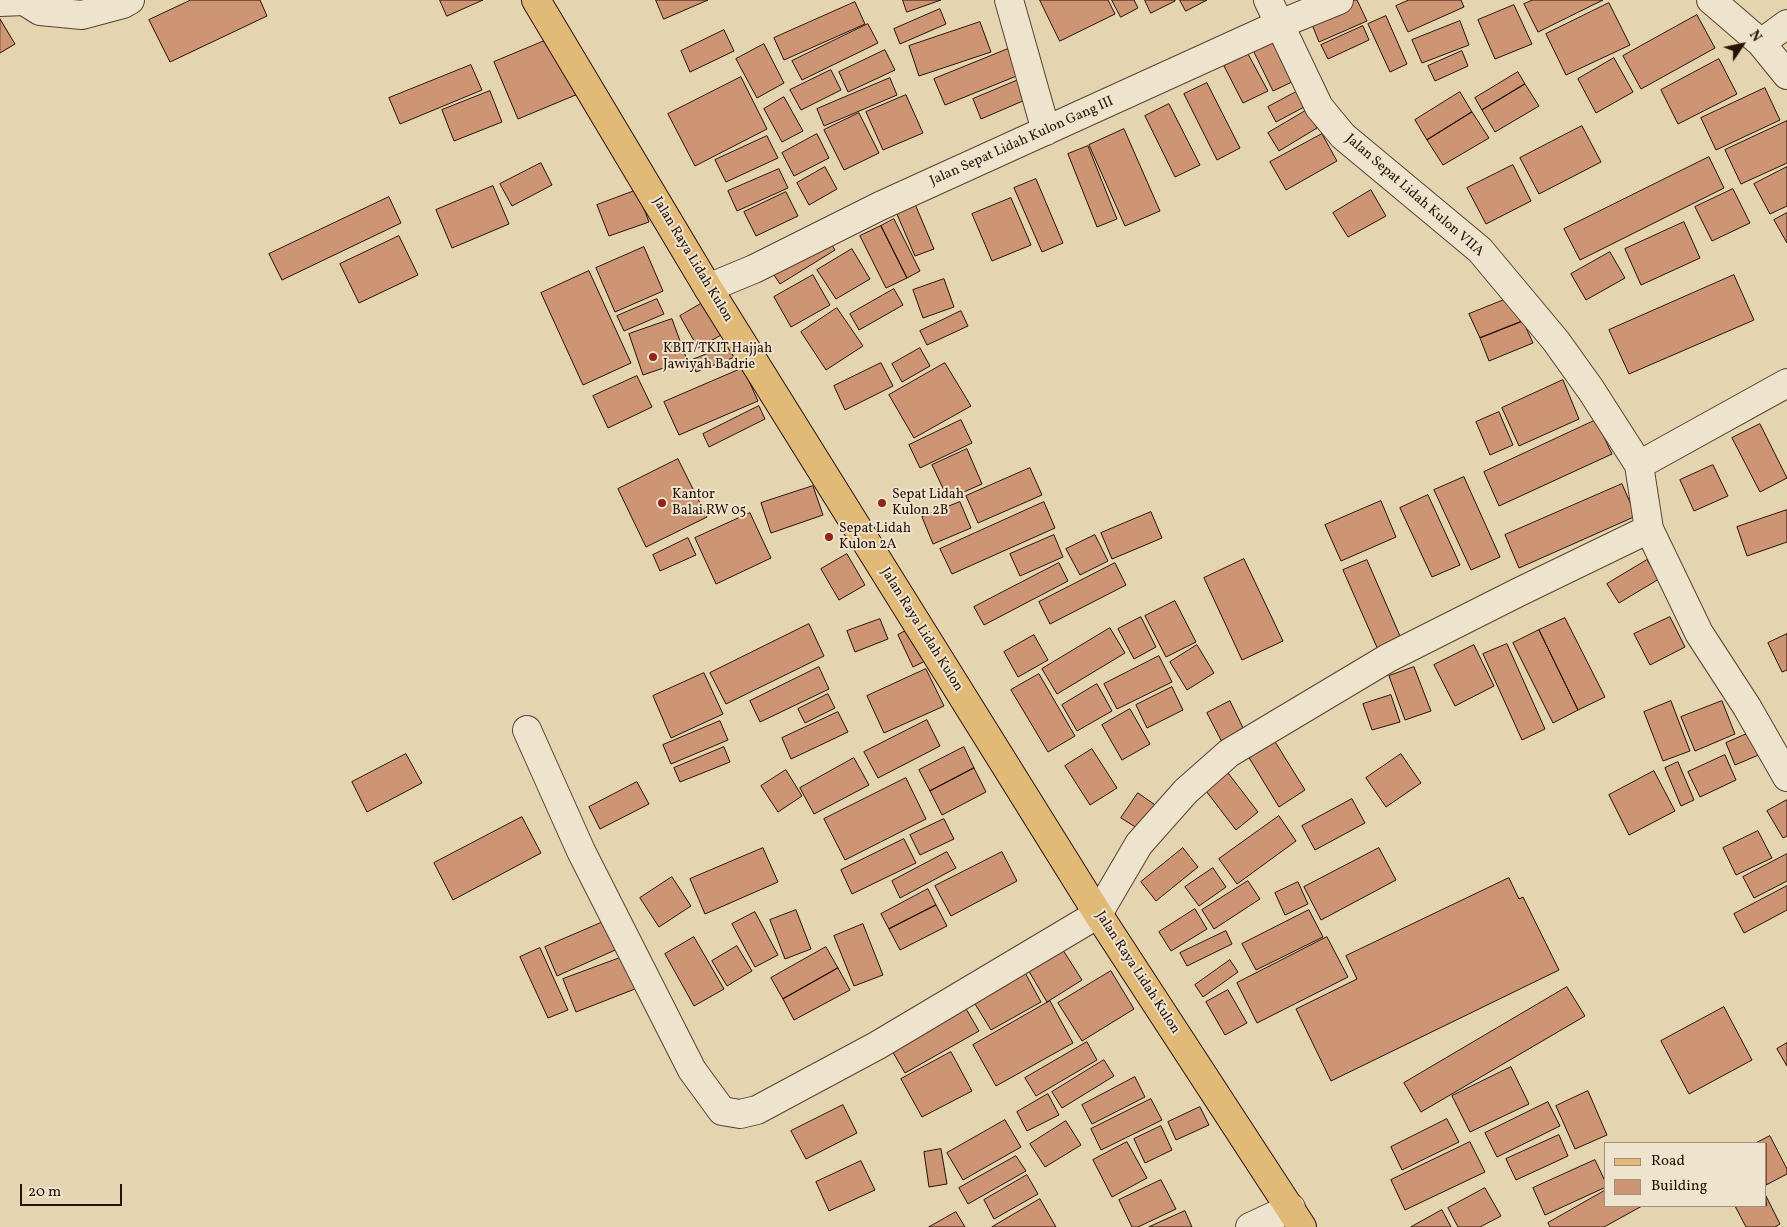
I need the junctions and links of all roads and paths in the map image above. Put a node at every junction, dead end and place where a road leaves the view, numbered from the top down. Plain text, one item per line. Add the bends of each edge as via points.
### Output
1 (130, 0) edge
2 (536, 0) edge
3 (1009, 0) edge
4 (1268, 0) edge
5 (1339, 0) edge
6 (1711, 0) edge
7 (0, 2) edge
8 (1280, 24) junction
9 (1787, 24) edge
10 (1761, 43) junction
11 (1787, 75) edge
12 (1046, 131) junction
13 (708, 288) junction
14 (1787, 383) edge
15 (1639, 465) junction
16 (1649, 529) junction
17 (527, 730) dead end
18 (1787, 777) edge
19 (1098, 914) junction
20 (1296, 1218) edge
21 (1250, 1227) edge

1 - 7 street via 82,15 40,11 24,1
2 - 13 main road, Jalan Raya Lidah Kulon
3 - 12 street
4 - 8 street, Jalan Sepat Lidah Kulon VIIA
5 - 8 street, Jalan Sepat Lidah Kulon Gang III
6 - 10 street
8 - 12 street, Jalan Sepat Lidah Kulon Gang III
8 - 15 street, Jalan Sepat Lidah Kulon VIIA via 1319,107 1343,136 1480,250 1556,341
9 - 10 street
10 - 11 street
12 - 13 street, Jalan Sepat Lidah Kulon Gang III
13 - 19 main road, Jalan Raya Lidah Kulon
14 - 15 street
15 - 16 street, Jalan Sepat Lidah Kulon VIIA
16 - 18 street, Jalan Sepat Lidah Kulon VIIA via 1699,633
16 - 19 street via 1388,658 1229,753 1186,792 1139,844
17 - 19 street via 581,851 687,1061 722,1111 740,1114 757,1110 878,1045
19 - 20 main road, Jalan Raya Lidah Kulon
20 - 21 street

